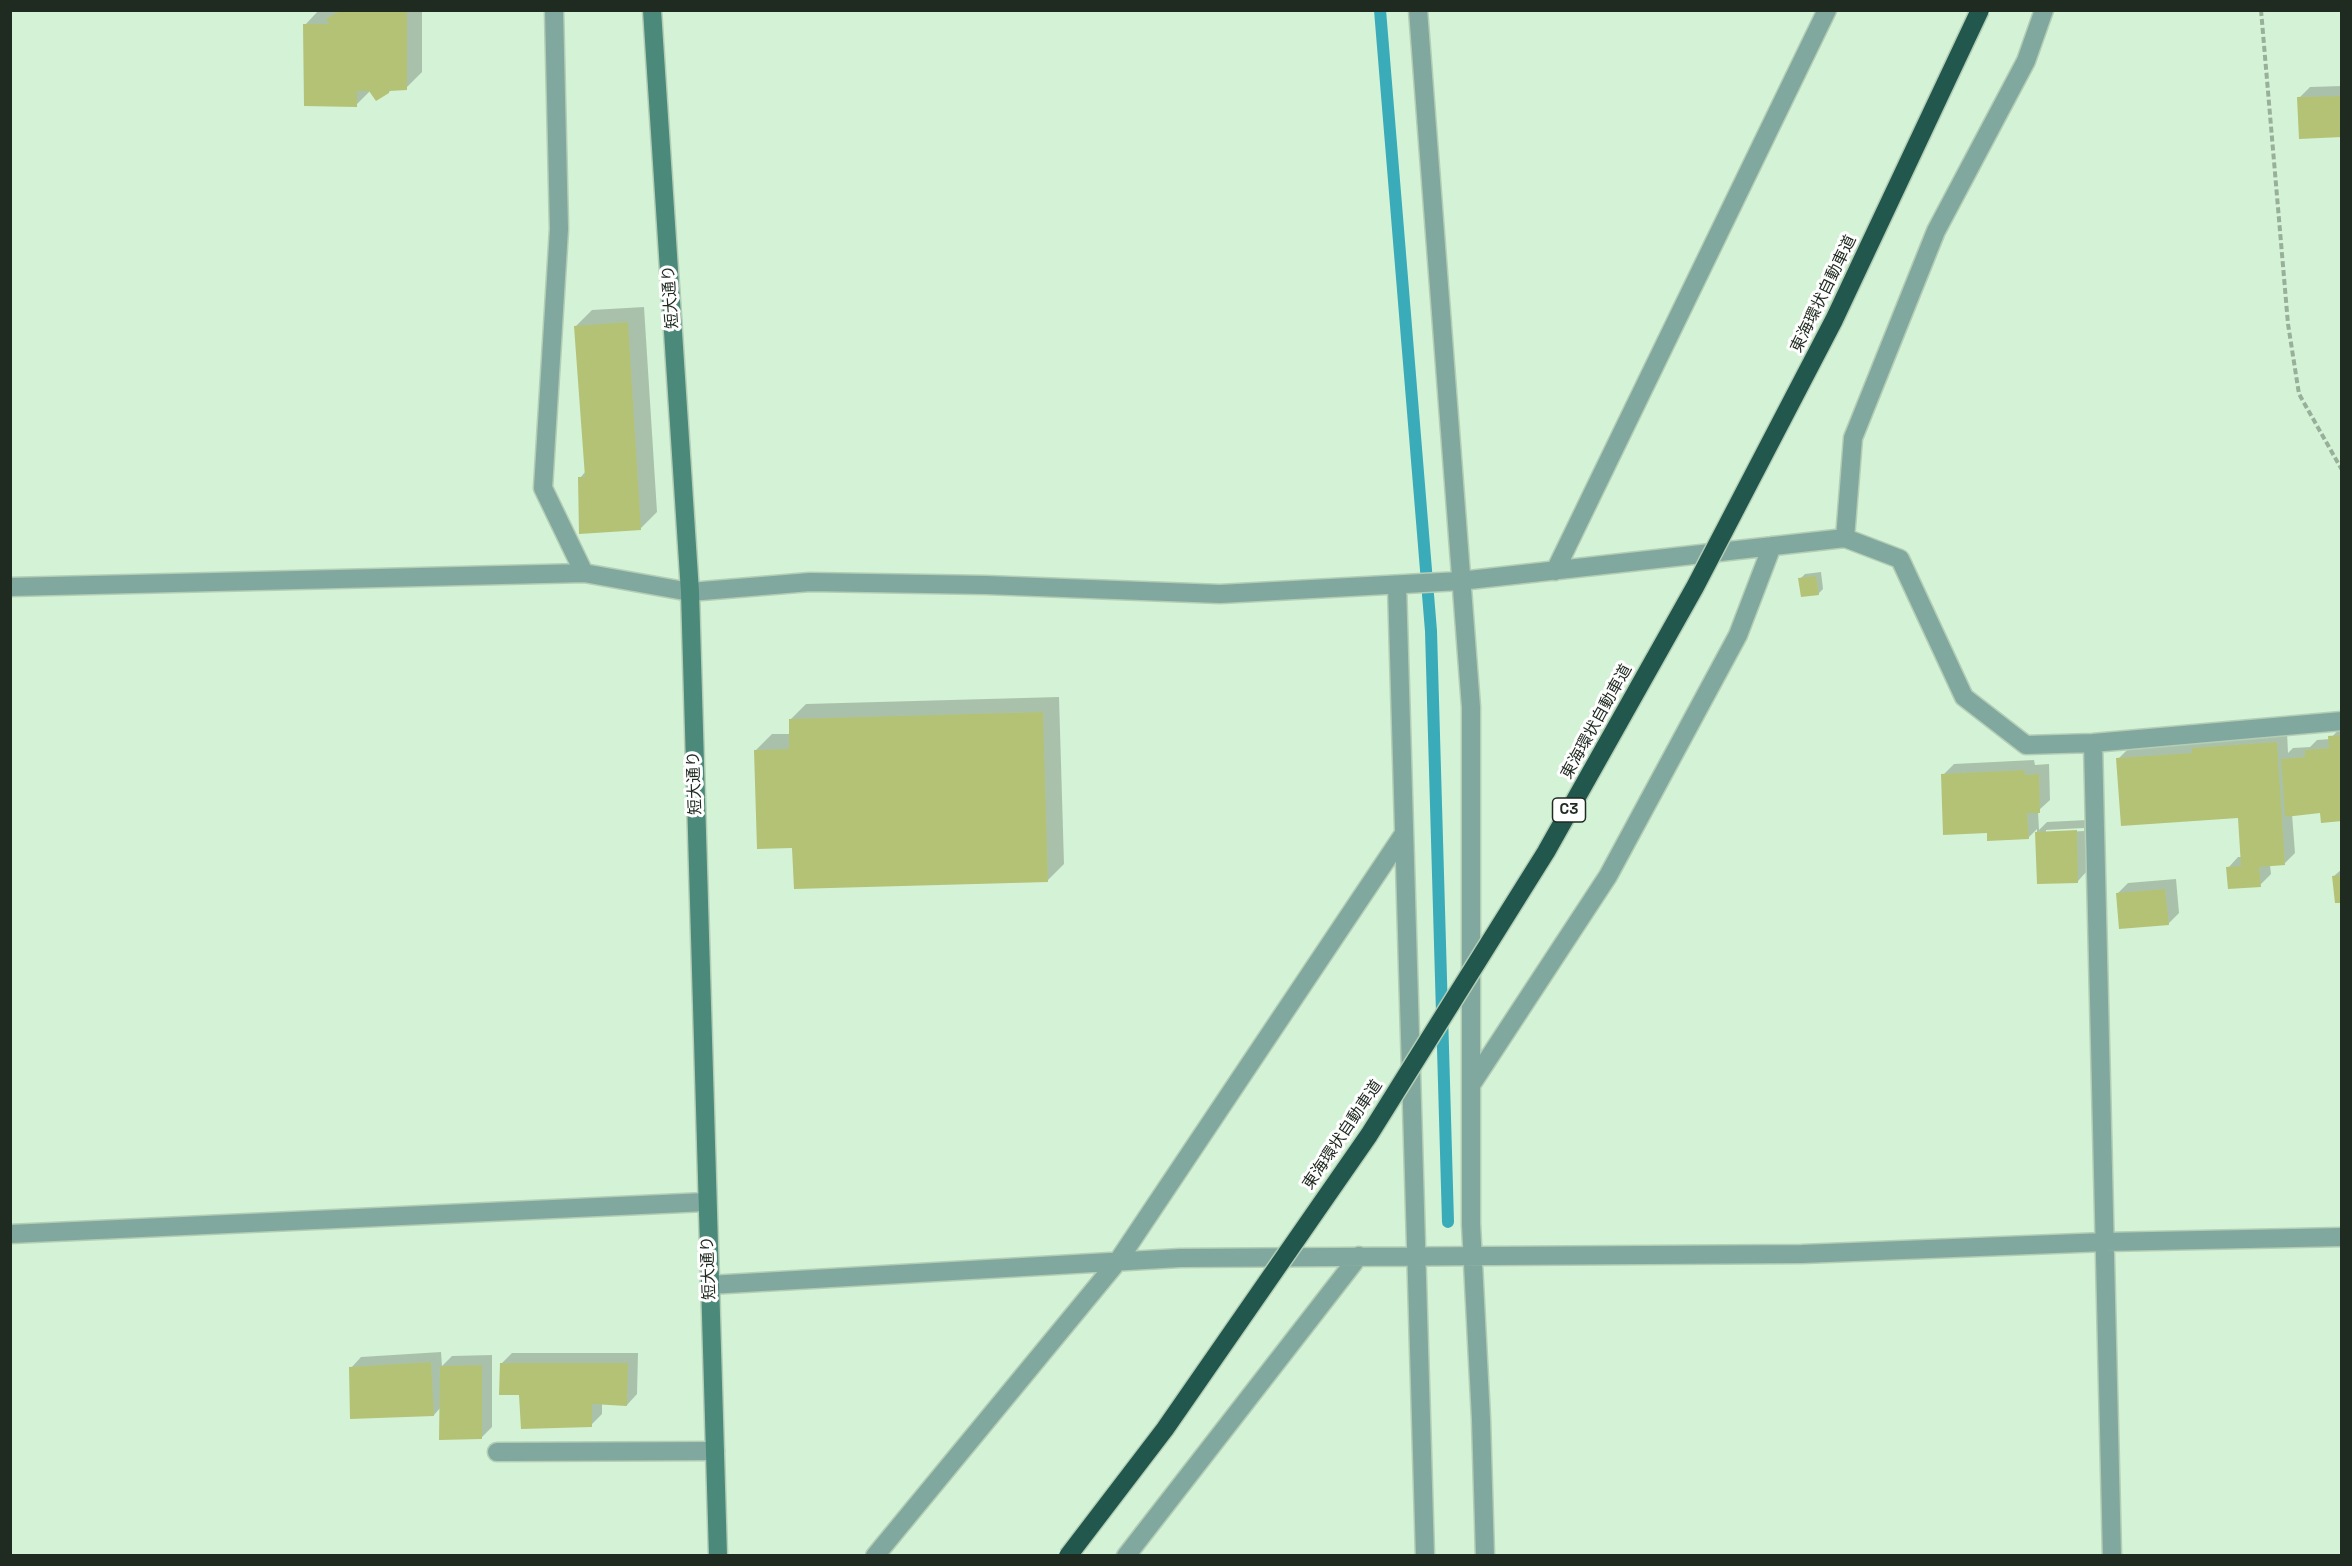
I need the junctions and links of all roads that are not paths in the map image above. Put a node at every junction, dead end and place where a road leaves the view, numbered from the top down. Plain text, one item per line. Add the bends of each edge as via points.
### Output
1 (555, 10) edge
2 (652, 10) edge
3 (1418, 10) edge
4 (1827, 10) edge
5 (1980, 10) edge
6 (2044, 10) edge
7 (1845, 538) junction
8 (1772, 546) junction
9 (1555, 571) junction
10 (584, 573) junction
11 (1452, 582) junction
12 (1403, 584) junction
13 (10, 587) edge
14 (690, 592) junction
15 (2342, 721) edge
16 (2093, 743) junction
17 (1403, 835) junction
18 (1471, 1085) junction
19 (706, 1202) junction
20 (10, 1234) edge
21 (2342, 1237) edge
22 (2105, 1242) junction
23 (1472, 1255) junction
24 (1359, 1256) junction
25 (1418, 1256) junction
26 (1118, 1261) junction
27 (709, 1285) junction
28 (715, 1451) junction
29 (497, 1452) dead end
30 (718, 1556) edge
31 (875, 1556) edge
32 (1068, 1556) edge
33 (1126, 1556) edge
34 (1425, 1556) edge
35 (1485, 1556) edge
36 (2112, 1556) edge

1 - 10 street via 559,229 543,488
2 - 14 street, 短大通り
3 - 11 street
4 - 9 street
5 - 32 highway, 東海環状自動車道 / C3, bridge via 1828,331 1695,587 1546,852 1369,1135 1165,1429
6 - 7 street via 2026,61 1936,231 1853,438
7 - 8 street
7 - 16 street via 1900,559 1964,697 2026,745
8 - 9 street
8 - 18 street via 1738,635 1608,876
9 - 11 street
10 - 13 street
10 - 14 street
11 - 12 street
11 - 18 street via 1471,707
12 - 14 street via 1220,594 810,582
12 - 17 street
14 - 19 street, 短大通り
15 - 16 street
16 - 22 street
17 - 25 street
17 - 26 street
18 - 23 street
19 - 20 street
19 - 27 street, 短大通り
21 - 22 street
22 - 23 street via 1802,1254
22 - 36 street
23 - 25 street
23 - 35 street
24 - 25 street
24 - 26 street
24 - 33 street
25 - 34 street
26 - 27 street
26 - 31 street
27 - 28 street, 短大通り
28 - 29 street
28 - 30 street, 短大通り

